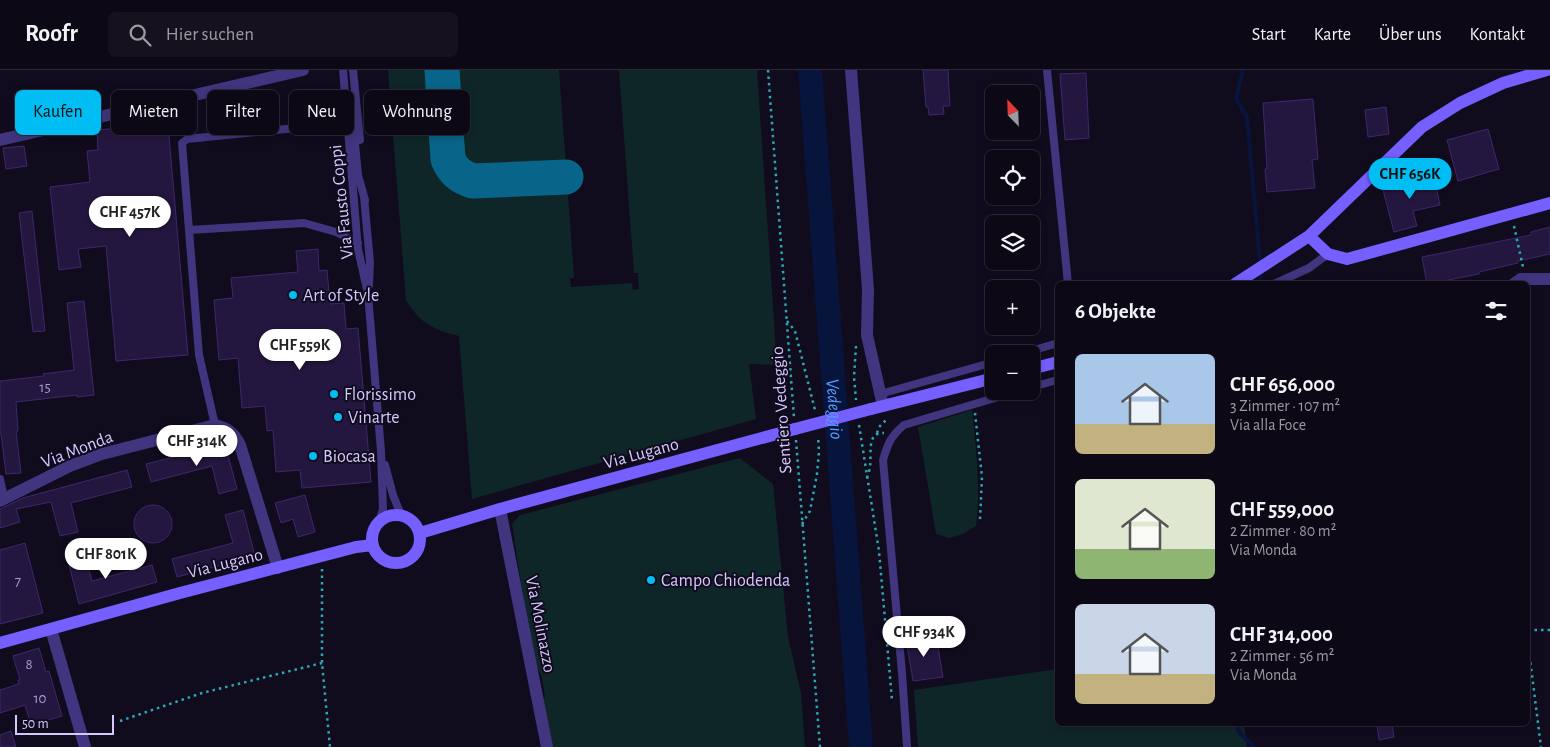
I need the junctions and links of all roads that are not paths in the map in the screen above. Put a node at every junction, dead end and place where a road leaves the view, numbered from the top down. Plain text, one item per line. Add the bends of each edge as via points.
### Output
1 (303, 70) edge
2 (343, 70) edge
3 (353, 70) edge
4 (851, 70) edge
5 (1047, 70) edge
6 (1547, 70) edge
7 (345, 90) edge
8 (289, 129) edge
9 (354, 134) edge
10 (349, 135) edge
11 (0, 140) edge
12 (365, 200) junction
13 (1550, 203) edge
14 (189, 230) junction
15 (1309, 236) junction
16 (358, 243) junction
17 (1328, 254) junction
18 (1550, 279) edge
19 (1068, 281) edge
20 (1240, 281) edge
21 (1281, 281) edge
22 (1519, 281) edge
23 (368, 294) junction
24 (1055, 344) edge
25 (1040, 348) edge
26 (1055, 363) edge
27 (985, 365) edge
28 (1040, 367) edge
29 (985, 380) edge
30 (1055, 381) edge
31 (1040, 385) edge
32 (988, 400) edge
33 (878, 403) junction
34 (215, 425) junction
35 (381, 451) junction
36 (0, 479) edge
37 (2, 499) edge
38 (500, 509) junction
39 (401, 515) junction
40 (379, 522) junction
41 (420, 533) junction
42 (373, 545) junction
43 (278, 568) junction
44 (51, 629) junction
45 (0, 643) edge
46 (85, 747) edge
47 (547, 747) edge
48 (907, 747) edge

1 - 11 street
2 - 7 lane, Via Fausto Coppi
3 - 12 lane
4 - 33 street via 868,290 867,335
5 - 19 lane
6 - 15 main road via 1503,83 1460,103 1422,127
8 - 14 lane via 185,140 182,143
9 - 12 lane via 358,175
10 - 16 lane, Via Fausto Coppi
12 - 23 lane via 370,262
13 - 17 main road via 1347,259
14 - 16 lane via 304,223 336,232
14 - 34 lane via 199,355
15 - 17 main road
15 - 20 main road
16 - 23 lane, Via Fausto Coppi
17 - 21 lane via 1309,268
18 - 22 street
23 - 35 lane, Via Fausto Coppi
24 - 25 lane
26 - 28 main road
27 - 33 lane
29 - 33 main road, Via Lugano
30 - 31 lane
32 - 48 lane via 904,425 892,435 886,447 883,460
33 - 38 main road, Via Lugano, bridge via 795,430
34 - 37 street, Via Monda via 102,454
34 - 43 street via 225,427 235,435
35 - 39 lane, Via Fausto Coppi
35 - 40 lane, Via Fausto Coppi via 383,509
36 - 37 lane
38 - 41 main road, Via Lugano
38 - 47 street, Via Molinazzo
39 - 40 main road via 386,517
39 - 41 main road via 413,521
40 - 42 main road via 374,529
41 - 42 main road via 418,550 406,561 390,563 376,553
42 - 43 main road, Via Lugano
43 - 44 main road, Via Lugano
44 - 45 main road, Via Lugano
44 - 46 street

